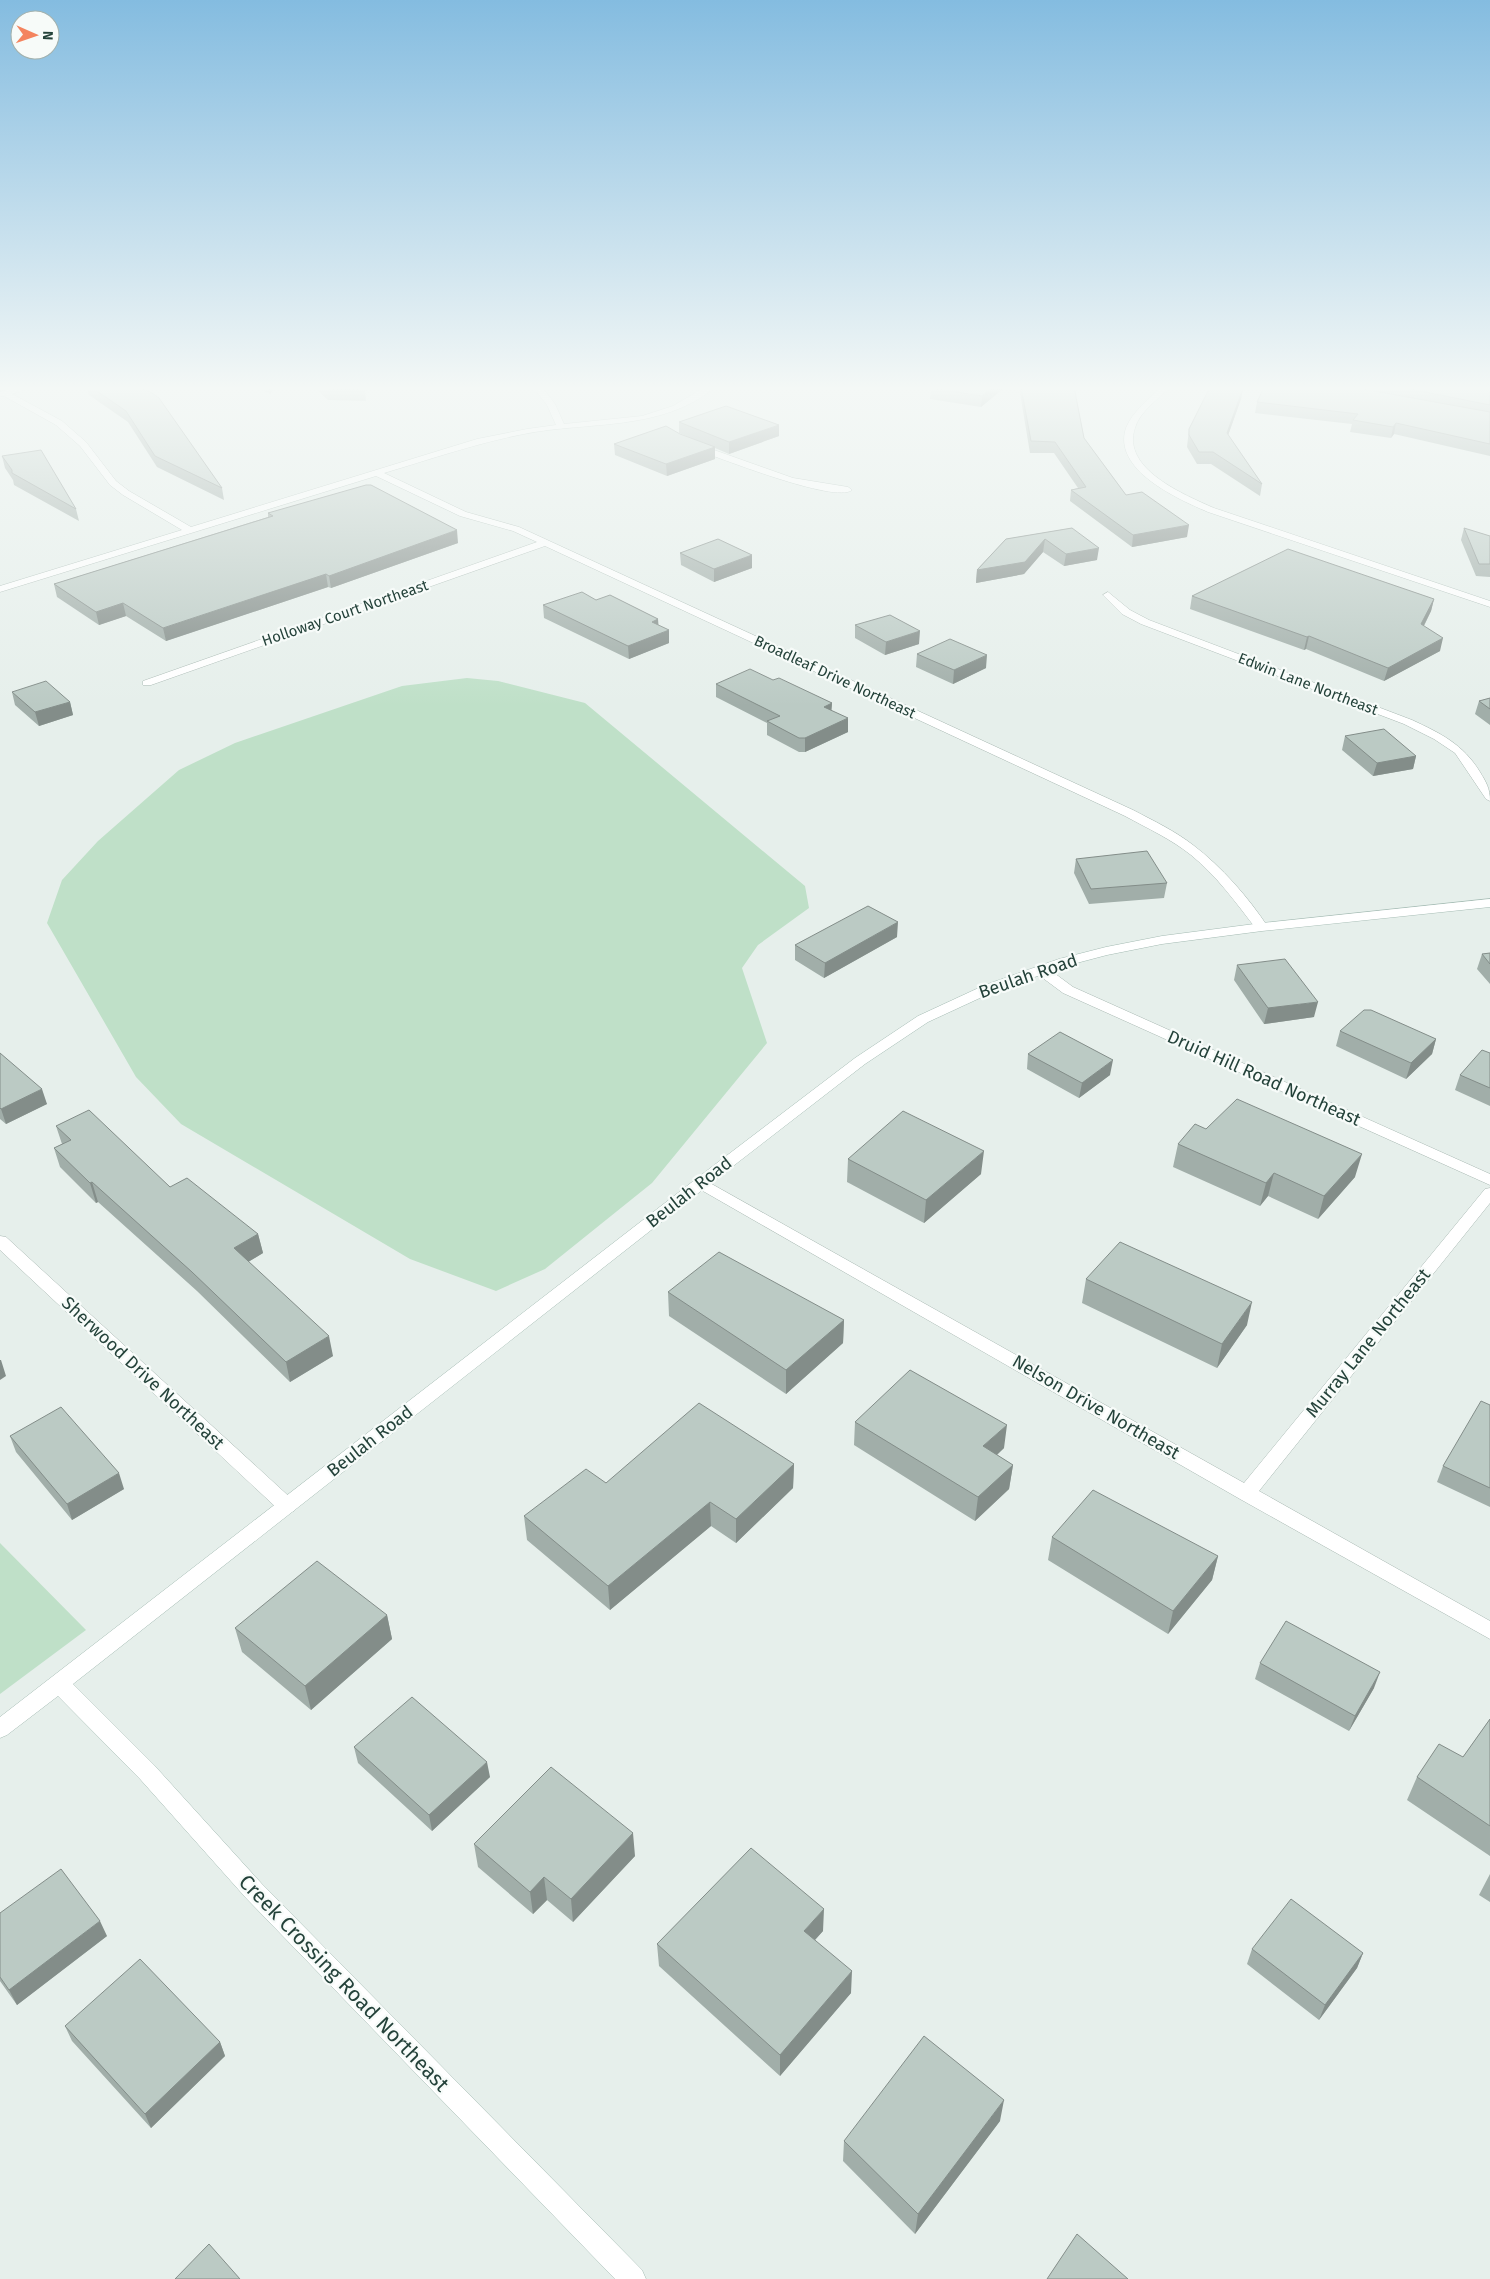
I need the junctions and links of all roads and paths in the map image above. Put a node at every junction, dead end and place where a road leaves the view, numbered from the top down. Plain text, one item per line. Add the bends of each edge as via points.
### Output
1 (127, 493) edge
2 (310, 493) edge
3 (420, 493) edge
4 (1175, 493) edge
5 (189, 530) junction
6 (544, 543) junction
7 (0, 589) edge
8 (1108, 595) dead end
9 (1490, 604) edge
10 (147, 683) dead end
11 (1490, 797) edge
12 (1490, 903) edge
13 (1262, 927) junction
14 (1041, 970) junction
15 (1490, 1180) edge
16 (700, 1183) junction
17 (1490, 1193) edge
18 (0, 1241) edge
19 (1246, 1494) junction
20 (286, 1506) junction
21 (1490, 1632) edge
22 (59, 1683) junction
23 (0, 1729) edge
24 (632, 2279) edge

1 - 5 street
2 - 5 street
3 - 6 street, Broadleaf Drive Northeast via 463,514 503,524
4 - 9 street via 1211,510
5 - 7 street
6 - 10 street, Holloway Court Northeast
6 - 13 street, Broadleaf Drive Northeast via 1130,813 1203,859
8 - 11 street, Edwin Lane Northeast via 1126,612 1145,622 1437,736 1464,757
12 - 13 street, Beulah Road
13 - 14 street, Beulah Road via 1152,942 1106,951
14 - 15 street, Druid Hill Road Northeast via 1068,990
14 - 16 street, Beulah Road via 990,988 923,1019 860,1061
16 - 19 street, Nelson Drive Northeast via 1132,1426
16 - 20 street, Beulah Road
17 - 19 street, Murray Lane Northeast
18 - 20 street, Sherwood Drive Northeast
19 - 21 street, Nelson Drive Northeast
20 - 22 street, Beulah Road
22 - 23 street, Beulah Road
22 - 24 street, Creek Crossing Road Northeast via 147,1772 254,1891

